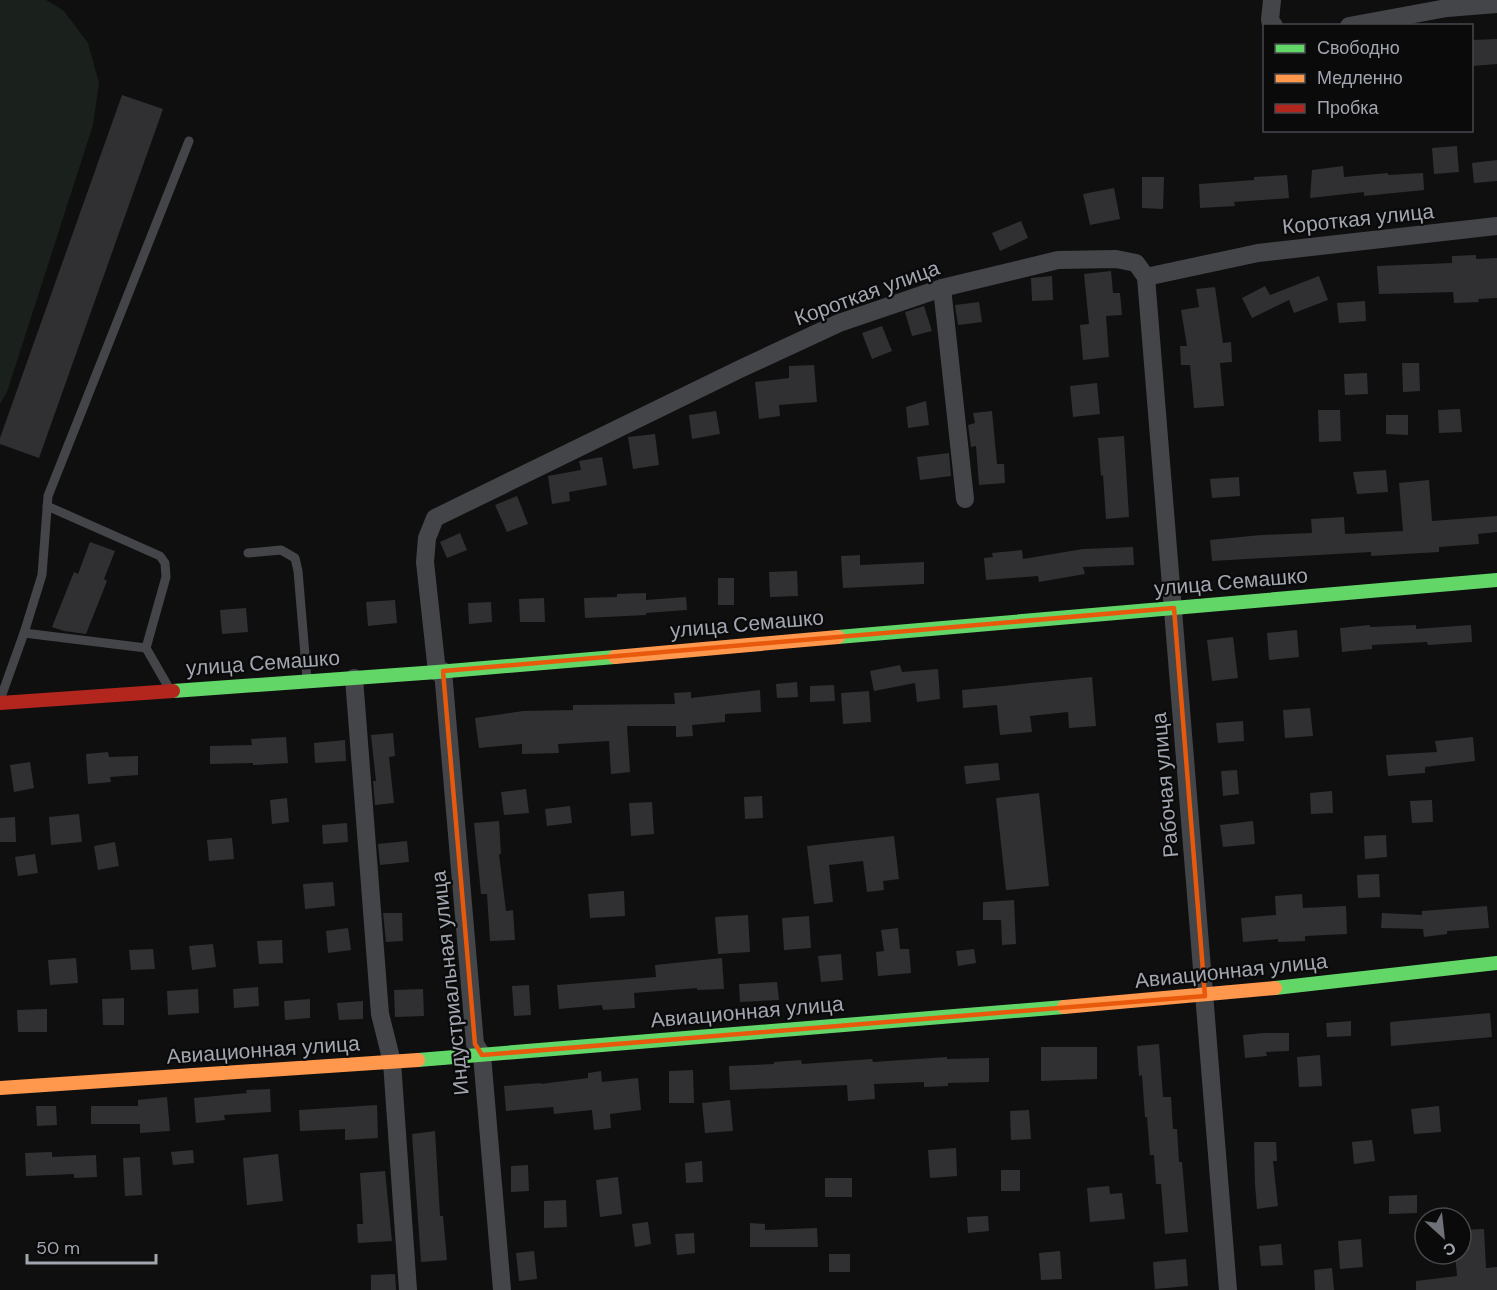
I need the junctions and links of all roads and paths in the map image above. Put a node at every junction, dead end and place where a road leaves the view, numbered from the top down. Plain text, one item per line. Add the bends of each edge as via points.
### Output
1 (1272, 0) edge
2 (1497, 4) edge
3 (1273, 24) edge
4 (1360, 24) edge
5 (189, 141) dead end
6 (1497, 226) edge
7 (1146, 277) junction
8 (942, 288) junction
9 (965, 499) dead end
10 (47, 506) junction
11 (248, 553) dead end
12 (1497, 580) edge
13 (1174, 609) junction
14 (24, 633) junction
15 (146, 648) junction
16 (440, 672) junction
17 (354, 678) junction
18 (307, 682) junction
19 (171, 691) junction
20 (0, 702) edge
21 (1497, 963) edge
22 (1205, 996) junction
23 (482, 1055) junction
24 (392, 1062) junction
25 (0, 1088) edge
26 (408, 1290) edge
27 (502, 1290) edge
28 (1228, 1290) edge

1 - 3 street
2 - 4 street via 1447,8
5 - 10 lane
6 - 7 street, Короткая улица via 1258,253
7 - 8 street, Короткая улица via 1136,263 1116,259 1058,260
7 - 13 street, Рабочая улица
8 - 9 street
8 - 16 street, Короткая улица via 839,323 435,518 427,538 425,562
10 - 14 lane via 42,575
10 - 15 lane via 160,556 165,563 166,577
11 - 18 lane via 281,550 295,558
12 - 13 street, улица Семашко
13 - 16 street, улица Семашко
13 - 22 street, Рабочая улица
14 - 15 lane
14 - 20 lane
15 - 19 lane
16 - 17 street, улица Семашко
16 - 23 street, Индустриальная улица via 475,1044
17 - 18 street, улица Семашко
17 - 24 street via 380,1014
18 - 19 street, улица Семашко
19 - 20 street, улица Семашко
21 - 22 street, Авиационная улица
22 - 23 street, Авиационная улица
22 - 28 street, Рабочая улица
23 - 24 street, Авиационная улица
23 - 27 street, Индустриальная улица
24 - 25 street, Авиационная улица
24 - 26 street

